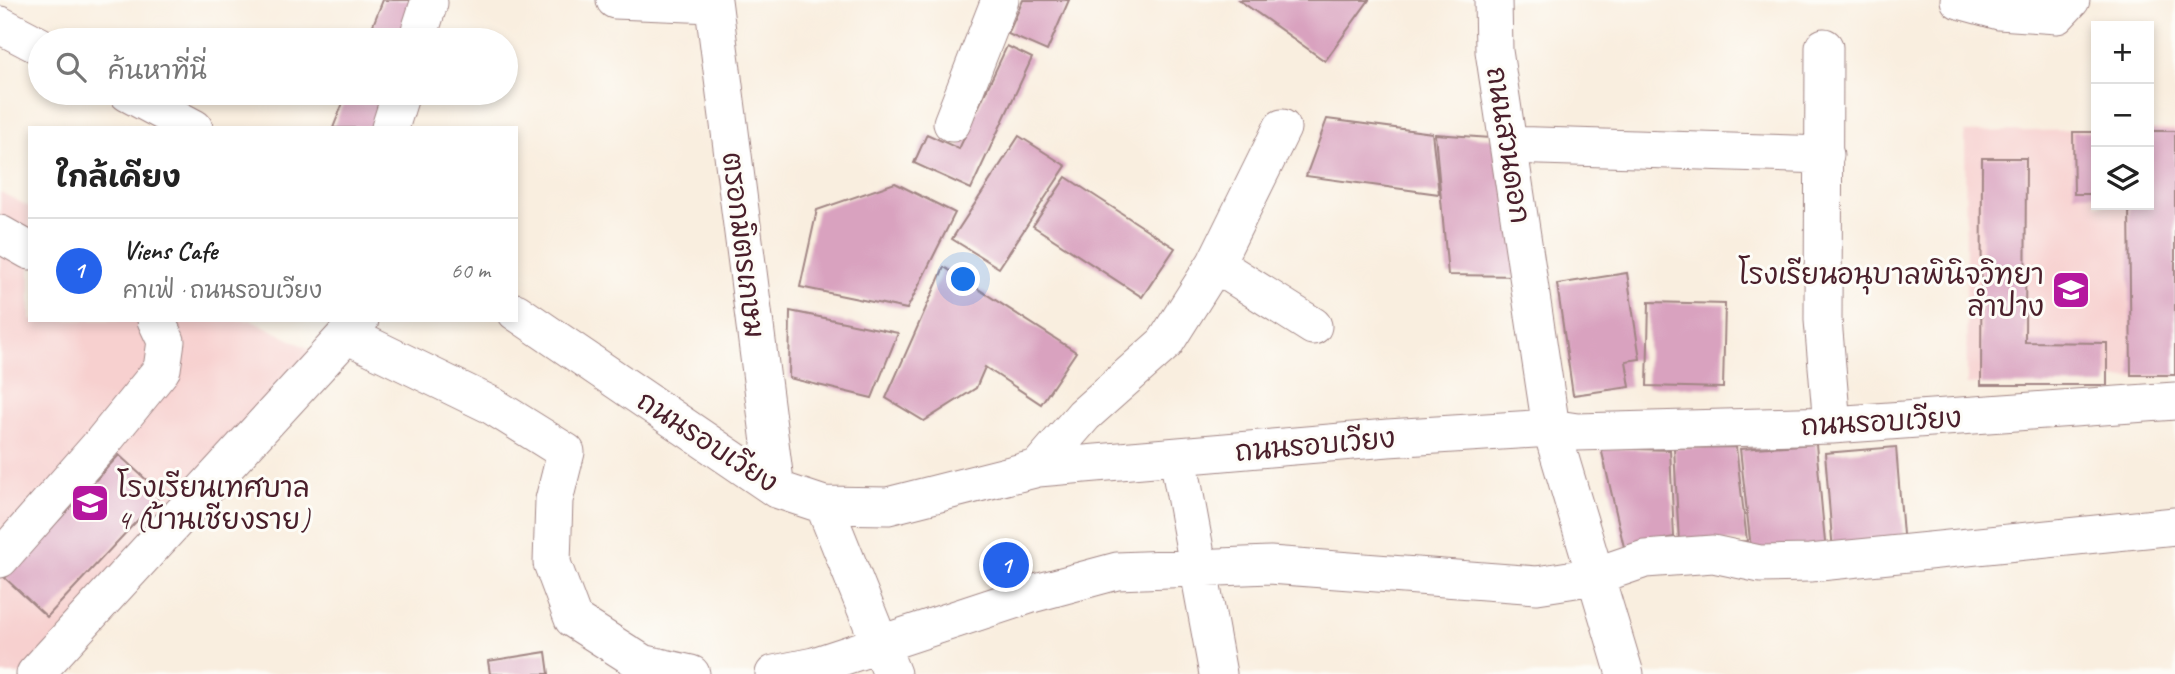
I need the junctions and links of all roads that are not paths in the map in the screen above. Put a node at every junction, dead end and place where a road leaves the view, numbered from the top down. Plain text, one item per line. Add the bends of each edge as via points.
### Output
1 (615, 0) edge
2 (1000, 0) edge
3 (1493, 0) edge
4 (1959, 0) edge
5 (2071, 0) edge
6 (713, 2) edge
7 (429, 3) dead end
8 (0, 25) edge
9 (421, 28) edge
10 (28, 40) edge
11 (1824, 47) dead end
12 (151, 105) edge
13 (397, 105) edge
14 (952, 123) dead end
15 (190, 126) edge
16 (391, 126) edge
17 (1282, 128) dead end
18 (1508, 145) junction
19 (1825, 155) junction
20 (0, 234) edge
21 (28, 250) edge
22 (1215, 264) junction
23 (518, 313) edge
24 (157, 322) edge
25 (1313, 326) dead end
26 (354, 328) edge
27 (2175, 401) edge
28 (1832, 425) junction
29 (1551, 428) junction
30 (1178, 457) junction
31 (1038, 468) junction
32 (776, 489) junction
33 (824, 505) junction
34 (2175, 526) edge
35 (0, 559) edge
36 (1196, 567) junction
37 (1595, 576) junction
38 (885, 658) edge
39 (53, 668) edge
40 (691, 674) edge
41 (774, 674) edge
42 (1218, 674) edge
43 (1625, 674) edge

1 - 6 street
2 - 14 street
3 - 18 street, ถนนสวนดอก via 1494,51
4 - 5 street via 1999,11 2057,15
6 - 32 street, ตรอกมิตรเกษม
7 - 9 street
8 - 10 street
11 - 19 street
12 - 15 street
13 - 16 street
17 - 22 street
18 - 19 street
18 - 29 street, ถนนสวนดอก
19 - 28 street via 1823,320
20 - 21 street
22 - 25 street
22 - 31 street via 1165,342 1084,415
23 - 32 street, ถนนรอบเวียง
24 - 35 street via 166,341 162,369
26 - 39 street
26 - 40 street via 566,452 554,500 552,563 573,619 642,663
27 - 28 street, ถนนรอบเวียง
28 - 29 street, ถนนรอบเวียง via 1577,432
29 - 30 street, ถนนรอบเวียง
29 - 37 street, ถนนสวนดอก
30 - 31 street, ถนนรอบเวียง
30 - 36 street
31 - 33 street, ถนนรอบเวียง via 888,506
32 - 33 street, ถนนรอบเวียง
33 - 38 street
34 - 37 street via 1810,563 1760,564 1713,554 1645,559
36 - 37 street via 1270,565 1537,585
36 - 38 street via 1117,571 1032,594
36 - 42 street
37 - 43 street, ถนนสวนดอก
38 - 41 street

